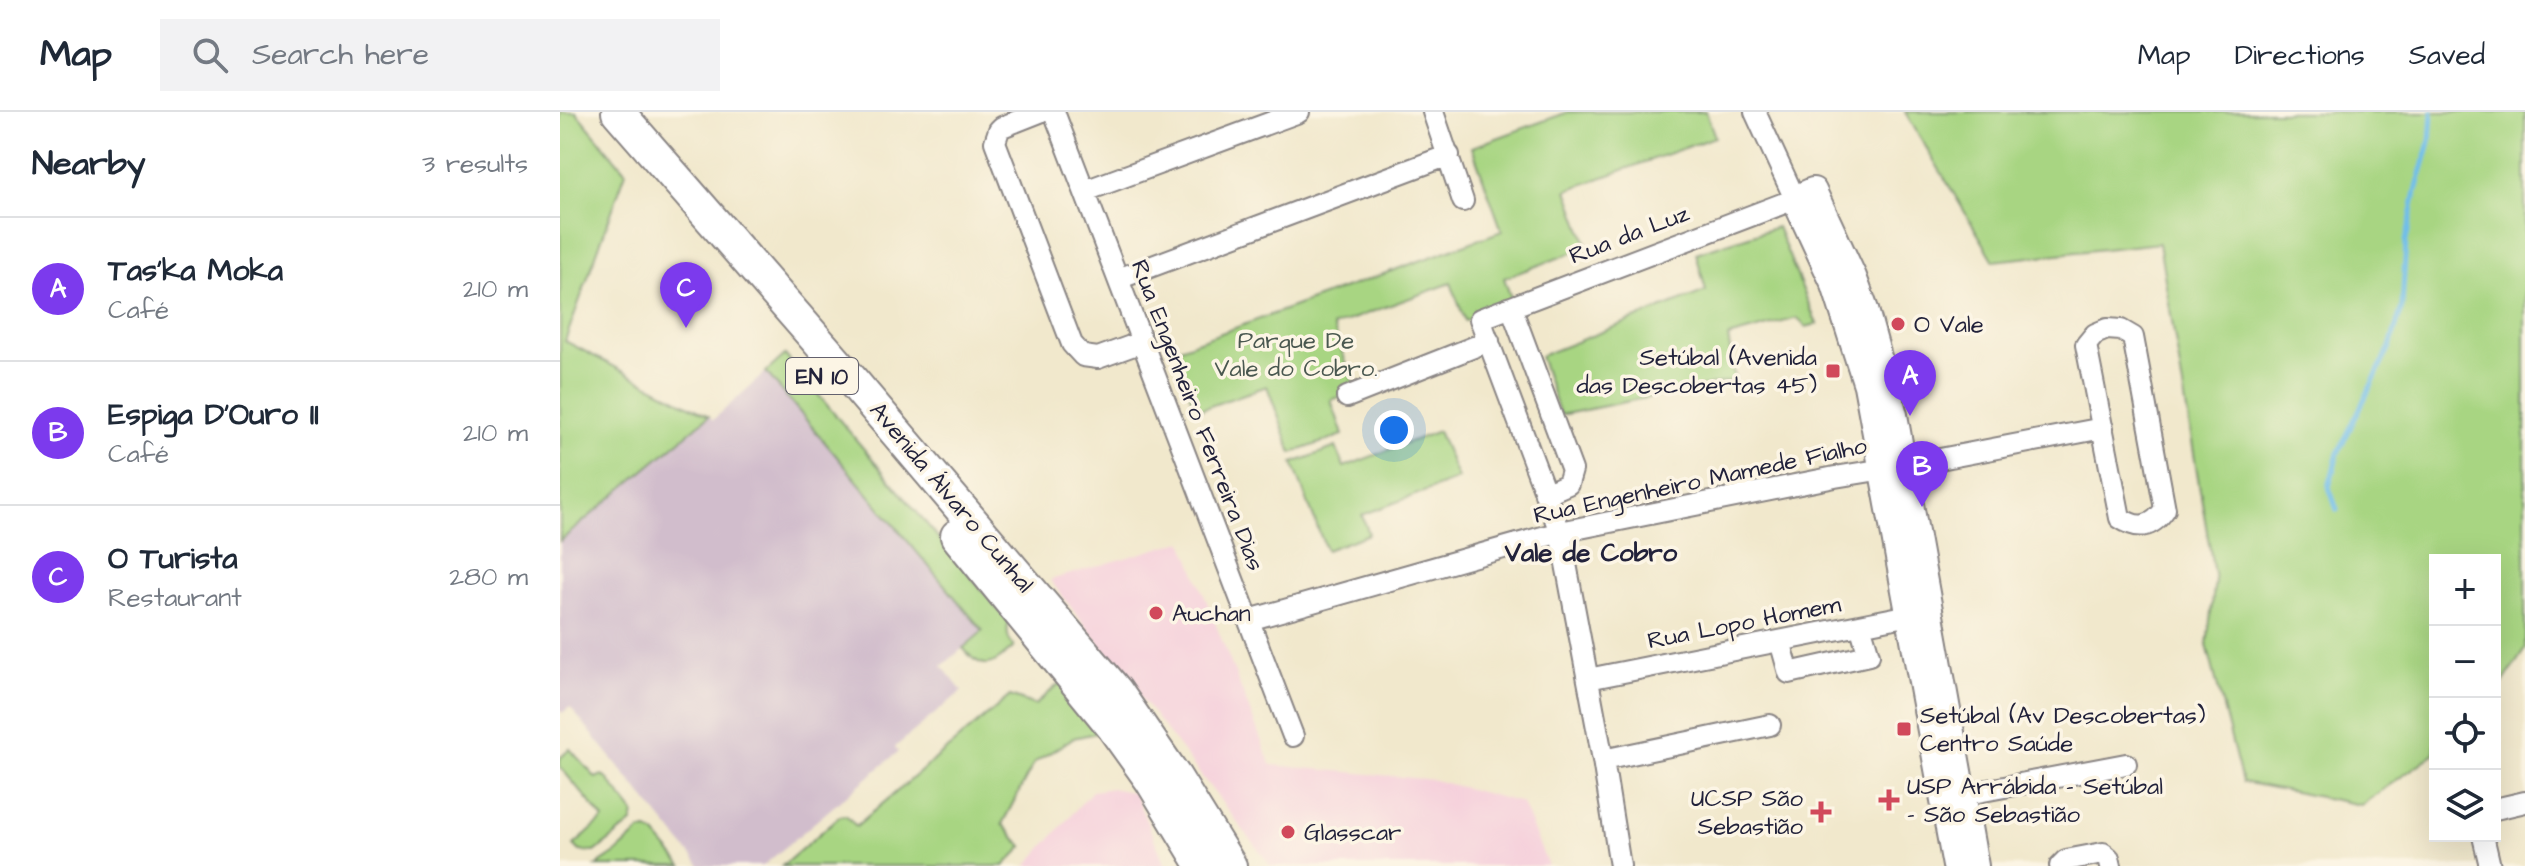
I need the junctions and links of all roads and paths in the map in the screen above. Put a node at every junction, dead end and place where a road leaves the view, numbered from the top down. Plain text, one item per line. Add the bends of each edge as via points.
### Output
1 (1040, 112) edge
2 (1054, 112) edge
3 (1299, 112) edge
4 (1433, 112) edge
5 (1755, 112) edge
6 (613, 113) edge
7 (1449, 155) junction
8 (1085, 191) junction
9 (1795, 199) junction
10 (1463, 201) dead end
11 (1118, 279) junction
12 (1511, 307) junction
13 (1489, 341) junction
14 (1142, 342) junction
15 (1347, 397) dead end
16 (2103, 428) junction
17 (1893, 468) junction
18 (1545, 494) junction
19 (1560, 532) junction
20 (1910, 615) junction
21 (1249, 620) junction
22 (1860, 625) junction
23 (1780, 641) junction
24 (1588, 679) junction
25 (1770, 725) dead end
26 (1293, 736) dead end
27 (1603, 760) junction
28 (2126, 764) dead end
29 (1962, 795) junction
30 (2525, 802) edge
31 (2501, 808) edge
32 (2484, 842) edge
33 (1203, 866) edge
34 (1230, 866) edge
35 (1620, 866) edge
36 (1956, 866) edge
37 (1975, 866) edge
38 (2060, 866) edge
39 (2111, 866) edge
40 (2490, 866) edge

1 - 14 street via 1002,127 995,142 1072,344 1083,356 1098,358
2 - 8 street, Rua Engenheiro Ferreira Dias
3 - 8 street
4 - 7 street
5 - 9 street
6 - 33 main road, Avenida Álvaro Cunhal / EN 10 via 1113,727
6 - 34 main road, Avenida Álvaro Cunhal / EN 10 via 861,390 1116,691
7 - 10 street
7 - 11 street
8 - 11 street, Rua Engenheiro Ferreira Dias
9 - 12 street, Rua da Luz
9 - 17 street via 1813,191 1853,277 1883,367
11 - 14 street, Rua Engenheiro Ferreira Dias
12 - 13 street, Rua da Luz via 1480,319
12 - 18 street via 1572,470 1568,484
13 - 15 street
13 - 18 street
14 - 21 street, Rua Engenheiro Ferreira Dias
16 - 16 street via 2086,345 2101,331 2121,330 2133,337 2165,509 2144,526 2120,518
16 - 17 street, Rua Engenheiro Mamede Fialho
17 - 19 street, Rua Engenheiro Mamede Fialho
17 - 20 street
17 - 29 street
18 - 19 street
19 - 21 street, Rua Engenheiro Mamede Fialho
19 - 24 street
20 - 22 street, Rua Lopo Homem
20 - 36 street
21 - 26 street, Rua Engenheiro Ferreira Dias
22 - 23 street, Rua Lopo Homem
22 - 23 street via 1869,655 1789,673
23 - 24 street, Rua Lopo Homem
24 - 27 street
25 - 27 street
27 - 35 street
28 - 29 street
29 - 37 street
30 - 31 street
32 - 40 street
38 - 39 street via 2066,860 2103,853

